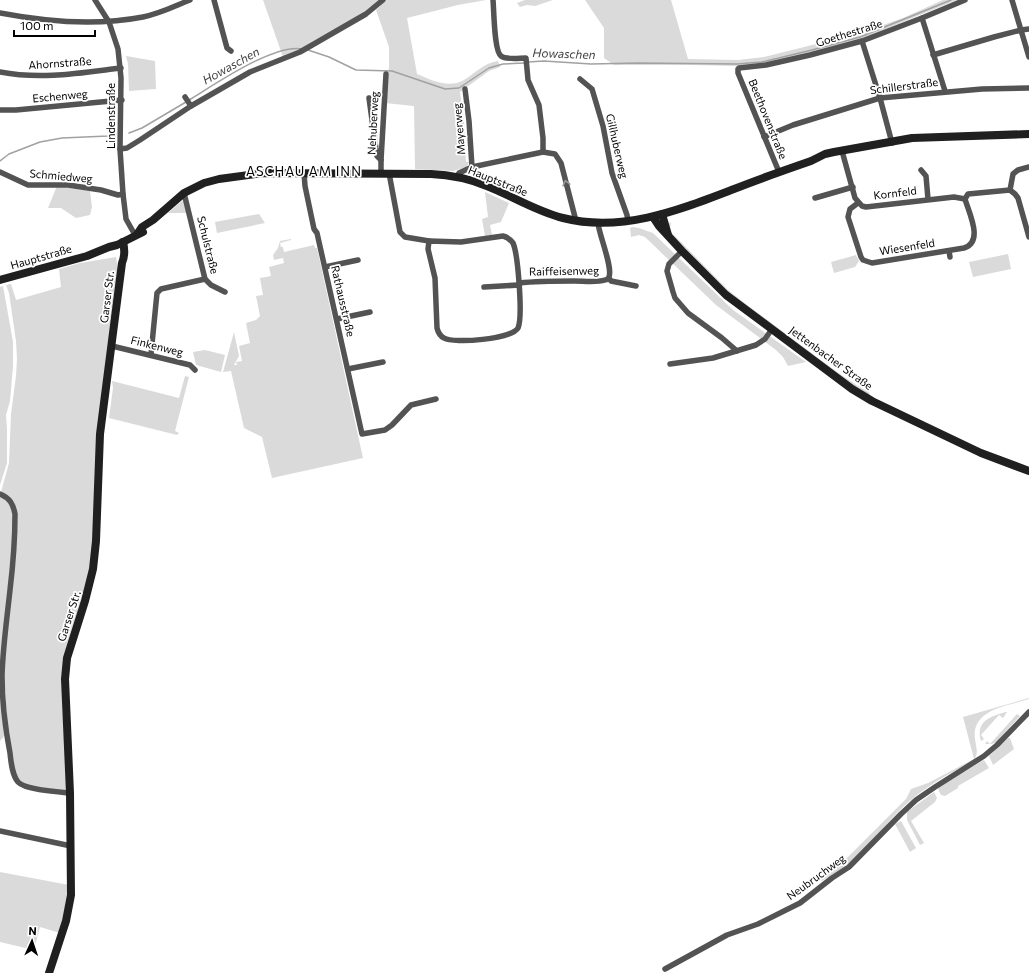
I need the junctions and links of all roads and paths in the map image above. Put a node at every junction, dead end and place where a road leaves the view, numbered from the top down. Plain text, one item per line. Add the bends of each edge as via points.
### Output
1 (95, 0) edge
2 (190, 0) edge
3 (214, 0) edge
4 (383, 0) edge
5 (493, 0) edge
6 (965, 0) edge
7 (1012, 0) edge
8 (0, 13) edge
9 (922, 18) junction
10 (109, 22) junction
11 (1021, 30) junction
12 (1029, 30) edge
13 (862, 41) junction
14 (231, 51) dead end
15 (933, 55) junction
16 (1029, 57) edge
17 (121, 68) junction
18 (0, 72) edge
19 (738, 73) joint
20 (386, 74) dead end
21 (580, 79) dead end
22 (1029, 88) edge
23 (465, 89) dead end
24 (945, 91) junction
25 (185, 97) dead end
26 (370, 98) dead end
27 (880, 98) junction
28 (122, 100) junction
29 (190, 105) junction
30 (0, 110) edge
31 (1029, 134) edge
32 (764, 137) junction
33 (892, 143) junction
34 (120, 149) junction
35 (842, 151) junction
36 (543, 152) junction
37 (381, 160) junction
38 (472, 167) junction
39 (1029, 167) edge
40 (921, 170) dead end
41 (0, 172) edge
42 (779, 172) junction
43 (304, 173) junction
44 (385, 173) junction
45 (457, 177) junction
46 (853, 187) junction
47 (1010, 190) junction
48 (184, 193) junction
49 (123, 194) junction
50 (815, 198) dead end
51 (928, 199) junction
52 (965, 199) junction
53 (858, 203) junction
54 (662, 214) junction
55 (654, 217) junction
56 (576, 220) junction
57 (628, 221) junction
58 (598, 223) junction
59 (136, 234) junction
60 (668, 235) junction
61 (1029, 237) edge
62 (429, 241) junction
63 (118, 244) junction
64 (682, 251) junction
65 (949, 251) junction
66 (950, 257) dead end
67 (358, 260) dead end
68 (325, 267) junction
69 (609, 278) junction
70 (205, 279) junction
71 (0, 280) edge
72 (519, 284) junction
73 (636, 286) dead end
74 (484, 287) dead end
75 (225, 292) dead end
76 (370, 312) dead end
77 (337, 320) junction
78 (772, 329) junction
79 (112, 346) junction
80 (737, 351) junction
81 (150, 354) junction
82 (383, 362) dead end
83 (670, 364) dead end
84 (348, 369) junction
85 (195, 370) dead end
86 (436, 399) dead end
87 (1029, 471) edge
88 (0, 494) edge
89 (1029, 712) edge
90 (70, 792) junction
91 (0, 831) edge
92 (71, 846) junction
93 (665, 969) dead end
94 (49, 973) edge

1 - 10 street, Lindenstraße
2 - 10 street via 145,16
3 - 14 street via 227,48
4 - 29 street via 366,14 300,52 250,72
5 - 36 street via 498,53 506,58 526,58 528,80 539,106
6 - 9 street, Goethestraße
7 - 11 street
8 - 10 street via 64,22
9 - 13 street, Goethestraße
9 - 15 street
10 - 17 street, Lindenstraße
11 - 12 street
11 - 15 street
11 - 16 street
13 - 19 street, Goethestraße via 766,65 739,68
13 - 27 street
15 - 24 street
17 - 18 street, Ahornstraße via 48,76
17 - 28 street, Lindenstraße
19 - 32 street, Beethovenstraße
20 - 37 street, Nehuberweg
21 - 57 street, Gillhuberweg via 592,89 603,126 612,173
22 - 24 street, Schillerstraße
23 - 38 street, Mayerweg
24 - 27 street, Schillerstraße
25 - 29 street
26 - 37 street via 377,156
27 - 32 street, Schillerstraße
27 - 33 street
28 - 30 street, Eschenweg
28 - 34 street, Lindenstraße
29 - 34 street via 140,140
31 - 33 main road, Hauptstraße via 912,138
32 - 42 street, Beethovenstraße
33 - 35 main road, Hauptstraße
34 - 49 street, Lindenstraße
35 - 42 main road, Hauptstraße via 831,157
35 - 46 street, Kornfeld
36 - 38 street
56 -> 36 street via 561,163 554,154
37 - 44 street, Nehuberweg
38 - 45 street via 459,173
39 - 47 street via 1013,174
40 - 51 street, Kornfeld via 926,176
41 - 49 street, Schmiedweg via 28,185 68,185
42 - 54 main road, Hauptstraße
43 - 44 main road, Hauptstraße
43 - 48 main road, Hauptstraße via 239,175 204,183
43 - 68 street, Rathausstraße via 314,229
44 - 45 main road, Hauptstraße
44 - 62 street, Nehuberweg via 400,232 405,237
45 - 56 main road, Hauptstraße via 483,184 548,213
46 - 50 street
46 - 53 street, Kornfeld
47 - 52 street, Kornfeld via 968,194
47 - 61 street via 1018,198
48 - 59 main road, Hauptstraße
48 - 70 street, Schulstraße
49 - 59 street, Lindenstraße via 126,219
51 - 52 street, Kornfeld
51 - 53 street, Kornfeld via 866,207
52 - 65 street, Wiesenfeld via 974,237 967,247
53 - 65 street, Wiesenfeld via 850,209 848,217 858,252 863,260 872,263
54 - 55 main road, Hauptstraße
54 - 60 main road, Jettenbacher Straße
55 - 57 main road, Hauptstraße
55 - 60 main road, Jettenbacher Straße
56 - 58 main road, Hauptstraße
57 - 58 main road, Hauptstraße
58 - 69 street, Raiffeisenweg
59 - 63 main road, Hauptstraße
60 - 64 main road, Jettenbacher Straße
62 - 72 street, Nehuberweg via 461,242 507,236 514,245
62 - 72 street via 428,249 436,278 437,328 444,339 479,339 515,332 519,320
63 - 71 main road, Hauptstraße via 88,256
63 - 79 main road, Garser Str. via 125,250
64 - 78 main road, Jettenbacher Straße via 726,295
64 - 80 street via 669,264 667,271 675,298 688,313
65 - 66 street
67 - 68 street
68 - 77 street, Rathausstraße
69 - 72 street, Raiffeisenweg via 596,281
69 - 73 street, Raiffeisenweg via 611,281
70 - 75 street, Schulstraße via 211,286
70 - 81 street via 156,292
72 - 74 street, Raiffeisenweg
76 - 77 street
77 - 84 street, Rathausstraße
78 - 80 street via 761,342
78 - 87 main road, Jettenbacher Straße via 862,396 981,454
79 - 81 street, Finkenweg
79 - 90 main road, Garser Str. via 100,434 93,569 67,658 65,679
80 - 83 street via 712,358
81 - 85 street, Finkenweg via 190,365
82 - 84 street
84 - 86 street, Rathausstraße via 362,434 385,430 411,405
88 - 90 street via 10,500 15,514 2,674 6,736 14,776 22,785 42,790
89 - 93 street, Neubruchweg via 984,756 935,786 901,814 849,867 800,903 758,924 727,935
90 - 92 main road, Garser Str.
91 - 92 street
92 - 94 main road, Garser Str. via 72,878 69,906 60,944

